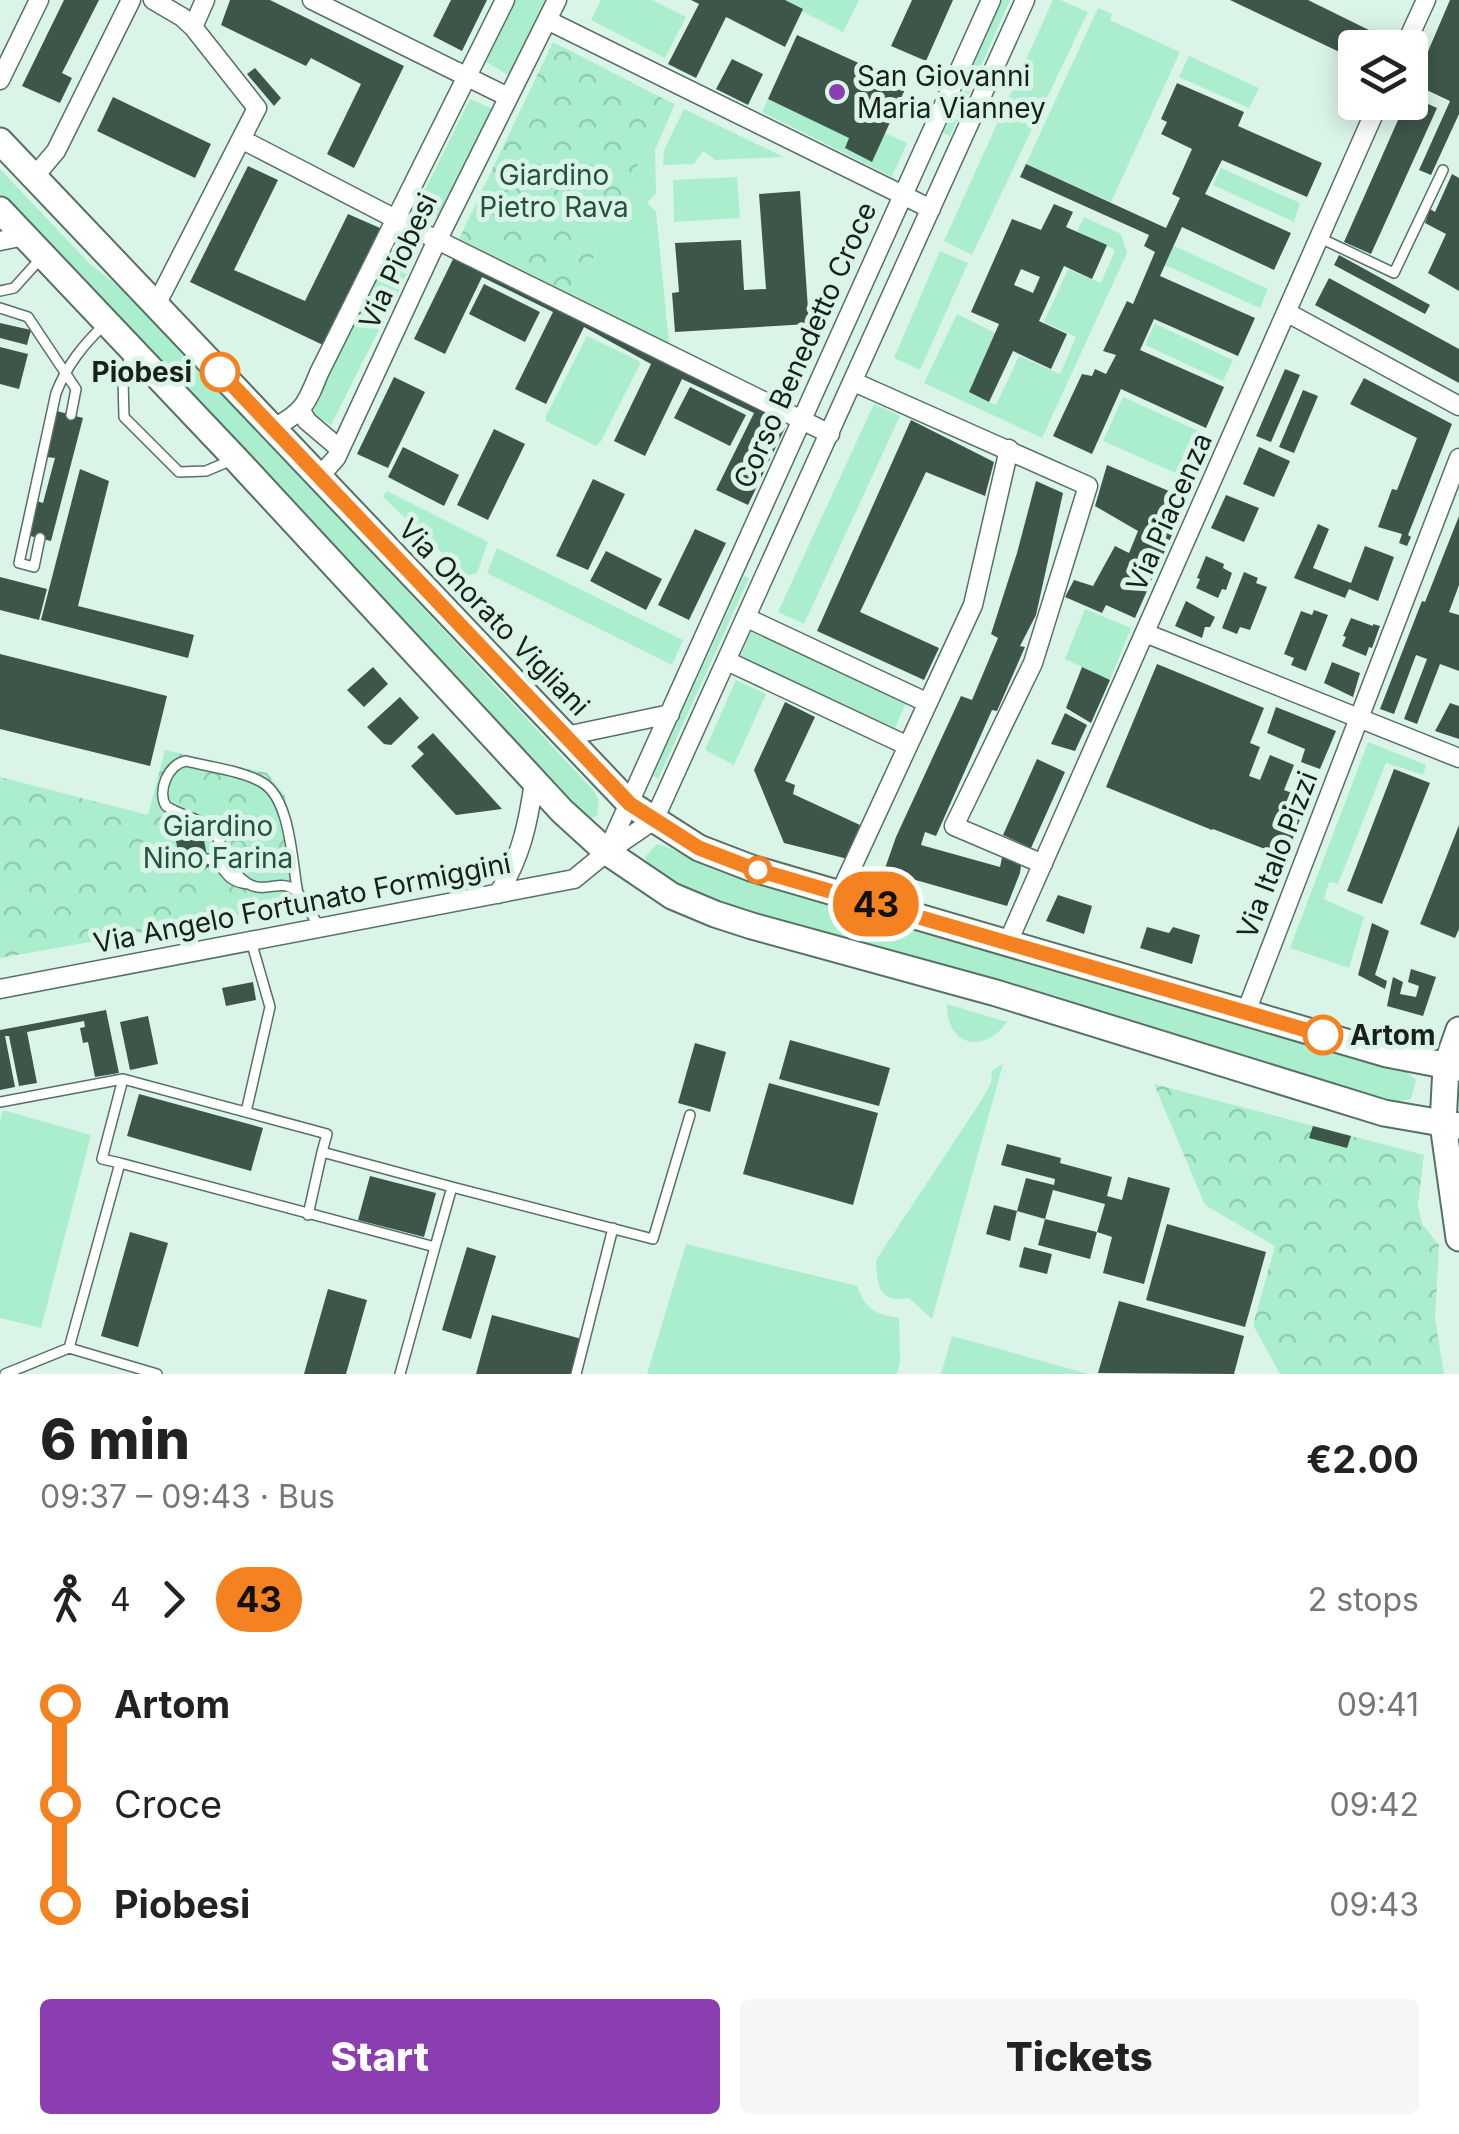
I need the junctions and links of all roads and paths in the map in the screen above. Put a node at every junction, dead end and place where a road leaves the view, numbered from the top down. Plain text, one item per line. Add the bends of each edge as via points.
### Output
1 (39, 0) edge
2 (131, 0) edge
3 (153, 0) edge
4 (206, 0) edge
5 (312, 0) edge
6 (505, 0) edge
7 (557, 0) edge
8 (991, 0) edge
9 (1025, 0) edge
10 (1426, 0) edge
11 (546, 20) junction
12 (192, 26) junction
13 (1412, 30) edge
14 (468, 75) junction
15 (0, 80) edge
16 (508, 97) junction
17 (1371, 120) edge
18 (241, 139) junction
19 (0, 141) edge
20 (1443, 170) dead end
21 (34, 176) junction
22 (903, 195) junction
23 (932, 209) junction
24 (0, 210) edge
25 (396, 220) junction
26 (13, 238) edge
27 (1320, 238) junction
28 (437, 240) junction
29 (44, 255) junction
30 (0, 292) edge
31 (156, 305) junction
32 (0, 308) edge
33 (1288, 313) junction
34 (107, 322) junction
35 (132, 348) junction
36 (65, 372) junction
37 (854, 382) junction
38 (1459, 406) edge
39 (301, 411) junction
40 (71, 415) dead end
41 (802, 420) junction
42 (274, 428) junction
43 (830, 434) junction
44 (340, 449) junction
45 (1009, 450) junction
46 (1459, 458) edge
47 (236, 459) junction
48 (319, 477) junction
49 (40, 538) dead end
50 (747, 618) junction
51 (1145, 634) junction
52 (727, 661) junction
53 (928, 703) junction
54 (670, 714) junction
55 (1359, 718) junction
56 (566, 736) junction
57 (908, 746) junction
58 (1459, 758) edge
59 (534, 782) junction
60 (630, 804) junction
61 (654, 820) junction
62 (606, 852) junction
63 (208, 859) dead end
64 (1043, 864) junction
65 (248, 884) junction
66 (840, 893) junction
67 (298, 894) junction
68 (498, 894) junction
69 (321, 927) junction
70 (251, 941) junction
71 (1008, 942) junction
72 (0, 989) edge
73 (1246, 1012) junction
74 (1459, 1030) edge
75 (1452, 1068) edge
76 (123, 1079) junction
77 (0, 1102) edge
78 (246, 1112) junction
79 (690, 1115) dead end
80 (1451, 1125) edge
81 (322, 1152) junction
82 (120, 1163) junction
83 (452, 1187) junction
84 (308, 1215) junction
85 (613, 1228) junction
86 (1458, 1232) edge
87 (435, 1247) junction
88 (69, 1348) junction
89 (5, 1374) edge
90 (156, 1374) edge
91 (400, 1374) edge
92 (576, 1374) edge

1 - 15 street
2 - 21 street via 56,150
3 - 12 street
4 - 12 street
5 - 14 street
6 - 14 street, Via Piobesi
7 - 11 street, Via Piobesi
8 - 22 street, Corso Benedetto Croce
9 - 23 street
10 - 13 street
11 - 16 street, Via Piobesi
11 - 22 street
12 - 18 street via 256,108
14 - 16 street
14 - 25 street, Via Piobesi
16 - 28 street, Via Piobesi
17 - 27 street, Via Piacenza
18 - 25 street, Via Piobesi
18 - 31 street
19 - 21 main road, Via Onorato Vigliani
20 - 27 lane via 1394,273
21 - 31 main road, Via Onorato Vigliani
22 - 23 street
22 - 41 street, Corso Benedetto Croce
23 - 37 street
24 - 26 main road
25 - 28 street
25 - 39 street, Via Piobesi
26 - 29 main road
27 - 33 street, Via Piacenza
28 - 41 street
28 - 44 street, Via Piobesi
29 - 30 lane via 14,288
29 - 34 main road
31 - 42 main road, Via Onorato Vigliani
32 - 36 lane via 28,318
33 - 38 street
33 - 51 street, Via Piacenza
34 - 35 main road
34 - 36 lane
35 - 47 main road
35 - 47 lane via 124,418 179,472 206,471
36 - 40 lane via 76,389
36 - 49 lane via 19,563 34,567
37 - 43 street
37 - 45 street
39 - 42 street
39 - 44 street
41 - 43 street
41 - 54 street, Corso Benedetto Croce
42 - 48 main road, Via Onorato Vigliani
43 - 50 street
44 - 48 street, Via Piobesi
45 - 53 street via 973,604
45 - 64 street via 1088,486 1033,663 954,826
46 - 55 street, Via Italo Pizzi
47 - 59 main road
48 - 56 main road, Via Onorato Vigliani
50 - 52 street
50 - 53 street
51 - 55 street
51 - 64 street, Via Piacenza
52 - 57 street
52 - 61 street
53 - 57 street
54 - 56 street
54 - 60 street, Corso Benedetto Croce
55 - 58 street
55 - 73 street, Via Italo Pizzi
56 - 60 main road, Via Onorato Vigliani
57 - 66 street
59 - 62 main road
59 - 68 street via 528,827
60 - 61 main road, Via Onorato Vigliani
60 - 62 street, Corso Benedetto Croce
61 - 62 street
61 - 66 main road, Via Onorato Vigliani via 699,848
62 - 68 street, Via Angelo Fortunato Formiggini via 574,879
62 - 80 main road via 672,896 752,926 1384,1113
63 - 65 lane via 217,860 236,883
64 - 71 street, Via Piacenza
65 - 67 lane
65 - 67 lane via 210,828 162,802 178,762 251,778 272,790
66 - 71 main road, Via Onorato Vigliani
67 - 69 lane
68 - 69 street, Via Angelo Fortunato Formiggini
69 - 70 street, Via Angelo Fortunato Formiggini
70 - 72 street, Via Angelo Fortunato Formiggini
70 - 78 lane via 270,1007
71 - 73 main road, Via Onorato Vigliani
73 - 75 main road, Via Onorato Vigliani
74 - 75 main road
75 - 80 main road
76 - 77 lane
76 - 78 lane
76 - 82 lane via 102,1159
78 - 81 lane via 328,1134
79 - 85 lane via 653,1239
80 - 86 main road
81 - 83 lane
81 - 84 lane
82 - 84 lane
82 - 88 lane
83 - 85 lane
83 - 87 lane
84 - 87 lane
85 - 92 lane
87 - 91 lane
88 - 89 lane
88 - 90 lane

